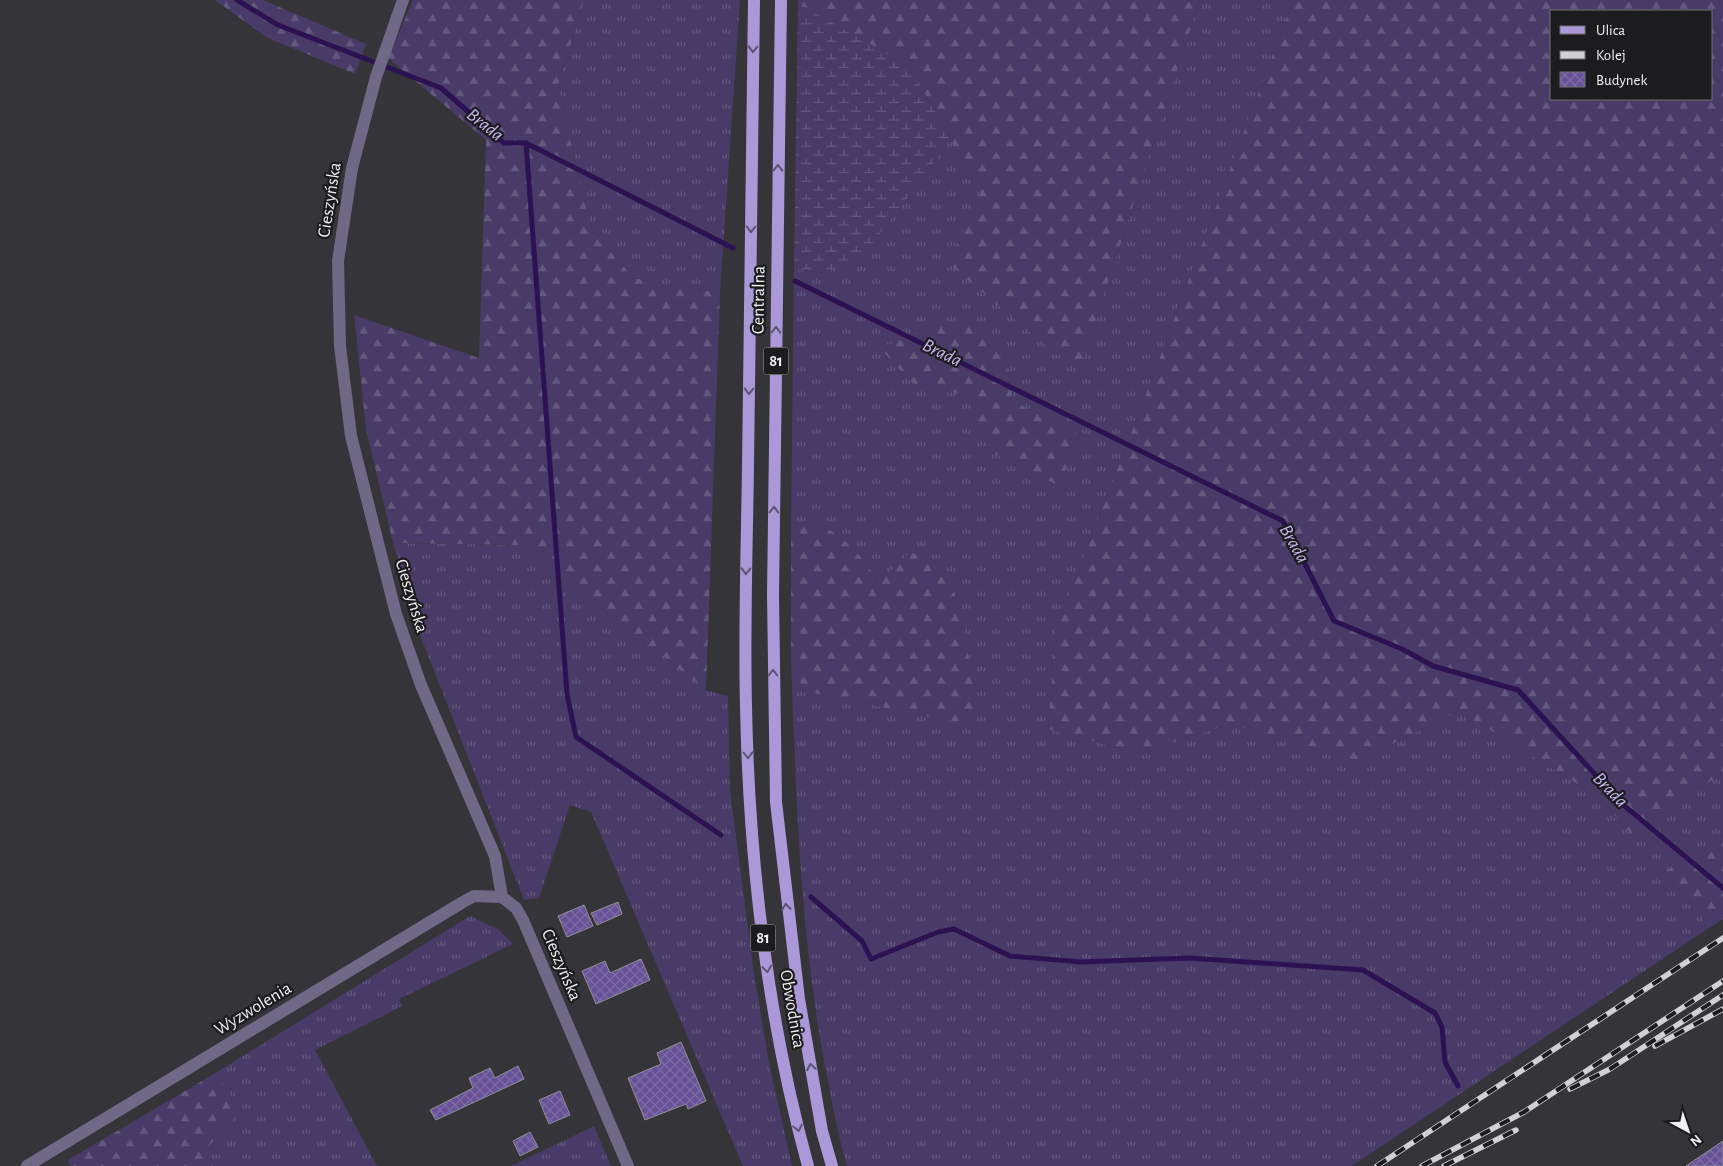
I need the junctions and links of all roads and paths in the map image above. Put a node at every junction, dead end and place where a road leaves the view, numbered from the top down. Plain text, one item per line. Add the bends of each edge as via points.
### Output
1 (403, 0) edge
2 (754, 0) edge
3 (781, 0) edge
4 (746, 706) joint
5 (773, 721) joint
6 (502, 897) junction
7 (27, 1166) edge
8 (628, 1166) edge
9 (808, 1166) edge
10 (832, 1166) edge

1 - 6 street, Cieszyńska via 376,77 352,168 338,261 340,346 351,436 396,614 421,685 495,856
2 -> 4 main road, Centralna / 81
5 -> 3 main road, Centralna / 81
4 -> 9 main road, Obwodnica / 81 via 750,796 764,948 775,1021
10 -> 5 main road, Obwodnica / 81 via 822,1131 799,999 780,848
6 - 7 street, Wyzwolenia via 474,896 463,902
6 - 8 street, Cieszyńska via 516,908 523,920

